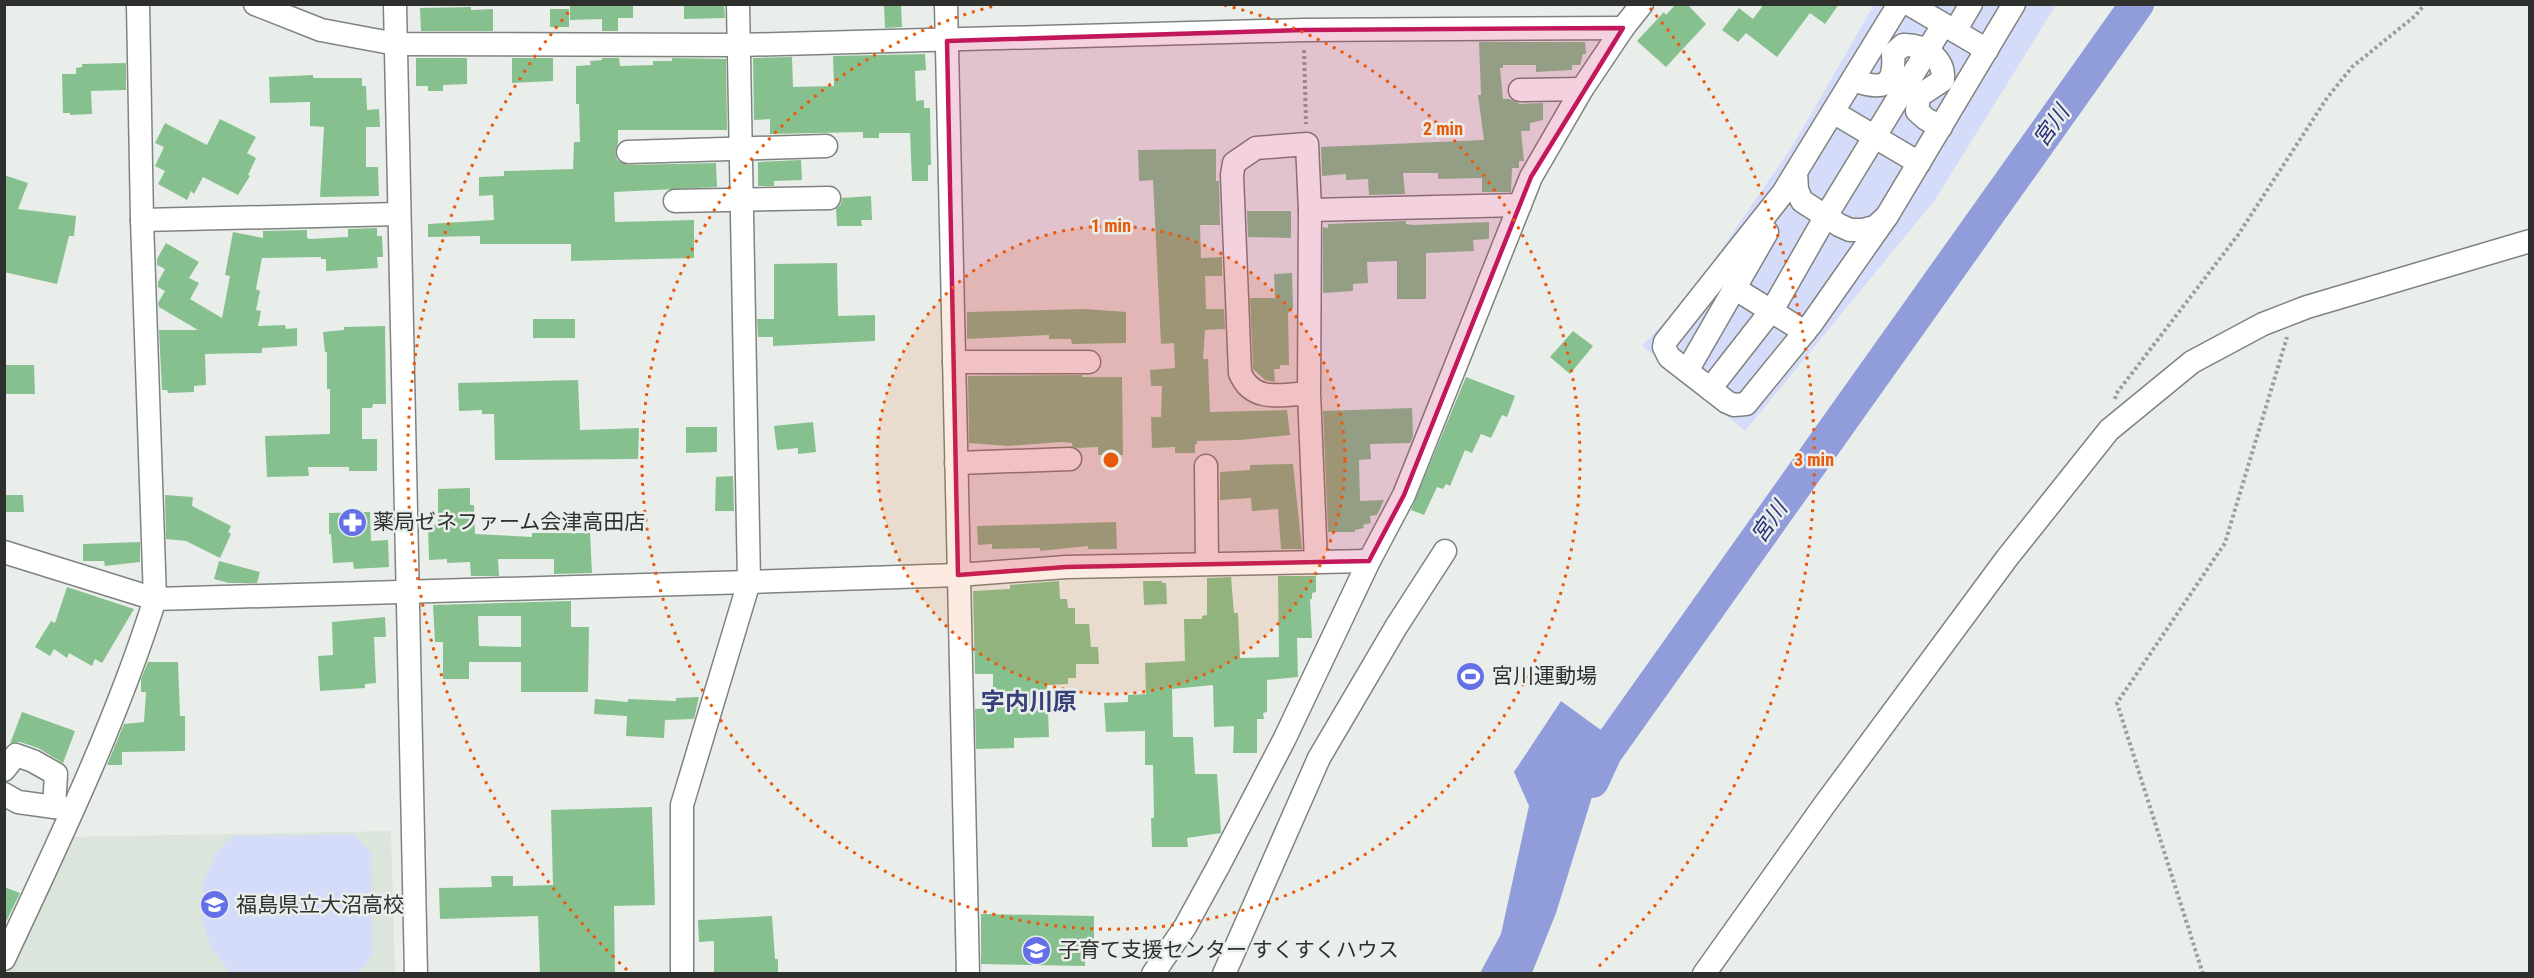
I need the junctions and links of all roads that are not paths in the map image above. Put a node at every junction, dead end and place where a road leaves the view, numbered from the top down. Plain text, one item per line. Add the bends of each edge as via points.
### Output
1 (138, 4) edge
2 (255, 4) edge
3 (395, 4) edge
4 (738, 4) edge
5 (946, 4) edge
6 (1642, 4) edge
7 (1899, 4) edge
8 (1909, 4) edge
9 (1971, 4) edge
10 (2014, 4) edge
11 (1623, 28) junction
12 (1949, 28) junction
13 (947, 41) junction
14 (396, 44) junction
15 (740, 45) junction
16 (1987, 50) junction
17 (1928, 51) junction
18 (1853, 80) junction
19 (1582, 89) junction
20 (1520, 90) dead end
21 (1833, 111) junction
22 (1941, 127) junction
23 (1876, 137) junction
24 (826, 146) dead end
25 (741, 148) junction
26 (628, 152) dead end
27 (1919, 163) junction
28 (1796, 172) junction
29 (829, 198) dead end
30 (742, 199) junction
31 (675, 201) dead end
32 (1520, 204) junction
33 (1774, 204) junction
34 (1310, 210) junction
35 (399, 214) junction
36 (1826, 216) junction
37 (1887, 216) junction
38 (142, 220) junction
39 (2529, 241) edge
40 (1734, 288) junction
41 (1770, 312) junction
42 (1804, 332) junction
43 (954, 362) junction
44 (1089, 362) dead end
45 (1687, 371) junction
46 (1710, 389) junction
47 (1309, 393) junction
48 (1070, 459) dead end
49 (956, 463) junction
50 (1206, 466) dead end
51 (1445, 551) dead end
52 (4, 552) edge
53 (1369, 561) junction
54 (1316, 562) junction
55 (1207, 563) junction
56 (958, 574) junction
57 (749, 582) junction
58 (409, 591) junction
59 (156, 599) junction
60 (4, 770) edge
61 (4, 794) edge
62 (63, 809) junction
63 (4, 959) edge
64 (416, 974) edge
65 (682, 974) edge
66 (968, 974) edge
67 (1153, 974) edge
68 (1224, 974) edge
69 (1704, 974) edge

1 - 38 street
2 - 14 street via 321,30
3 - 14 street
4 - 15 street
5 - 13 street
6 - 11 street
7 - 18 street
8 - 12 street
9 - 12 street
10 - 16 street
11 - 13 street via 1304,30
11 - 19 street
12 - 16 street
12 - 17 street
13 - 15 street
13 - 43 street
14 - 15 street
14 - 35 street
15 - 25 street
16 - 22 street
17 - 18 street via 1913,44 1903,45 1893,54 1893,72 1881,87
17 - 22 street via 1941,63 1943,80 1919,96 1917,111
17 - 23 street
18 - 21 street
19 - 20 street
19 - 32 street via 1531,177
21 - 23 street
21 - 28 street
22 - 27 street
23 - 27 street
23 - 36 street
24 - 25 street
25 - 26 street
25 - 30 street
27 - 37 street
28 - 33 street
28 - 36 street via 1802,201
29 - 30 street
30 - 31 street
30 - 57 street
32 - 34 street
32 - 53 street via 1404,495
33 - 40 street via 1773,221
33 - 45 street via 1665,342 1669,357
34 - 47 street
34 - 47 street via 1307,144 1256,148 1234,163 1240,373 1248,388 1257,393
35 - 38 street
35 - 58 street
36 - 37 street via 1850,230 1875,227
36 - 41 street
37 - 42 street
38 - 59 street
39 - 69 street via 2307,307 2263,324 2192,362 2109,430 2007,558
40 - 41 street
40 - 45 street
41 - 42 street
41 - 46 street
42 - 46 street via 1746,404 1734,405
43 - 44 street
43 - 49 street
45 - 46 street
47 - 54 street
48 - 49 street
49 - 56 street
50 - 55 street
51 - 68 street via 1395,627 1319,758
52 - 59 street
53 - 54 street
53 - 67 street via 1219,865 1185,927
54 - 55 street
55 - 56 street
56 - 57 street
56 - 66 street
57 - 58 street
57 - 65 street via 682,805
58 - 59 street
58 - 64 street
59 - 62 street via 136,659
60 - 62 street via 16,756 56,774
61 - 62 street via 18,802
62 - 63 street

